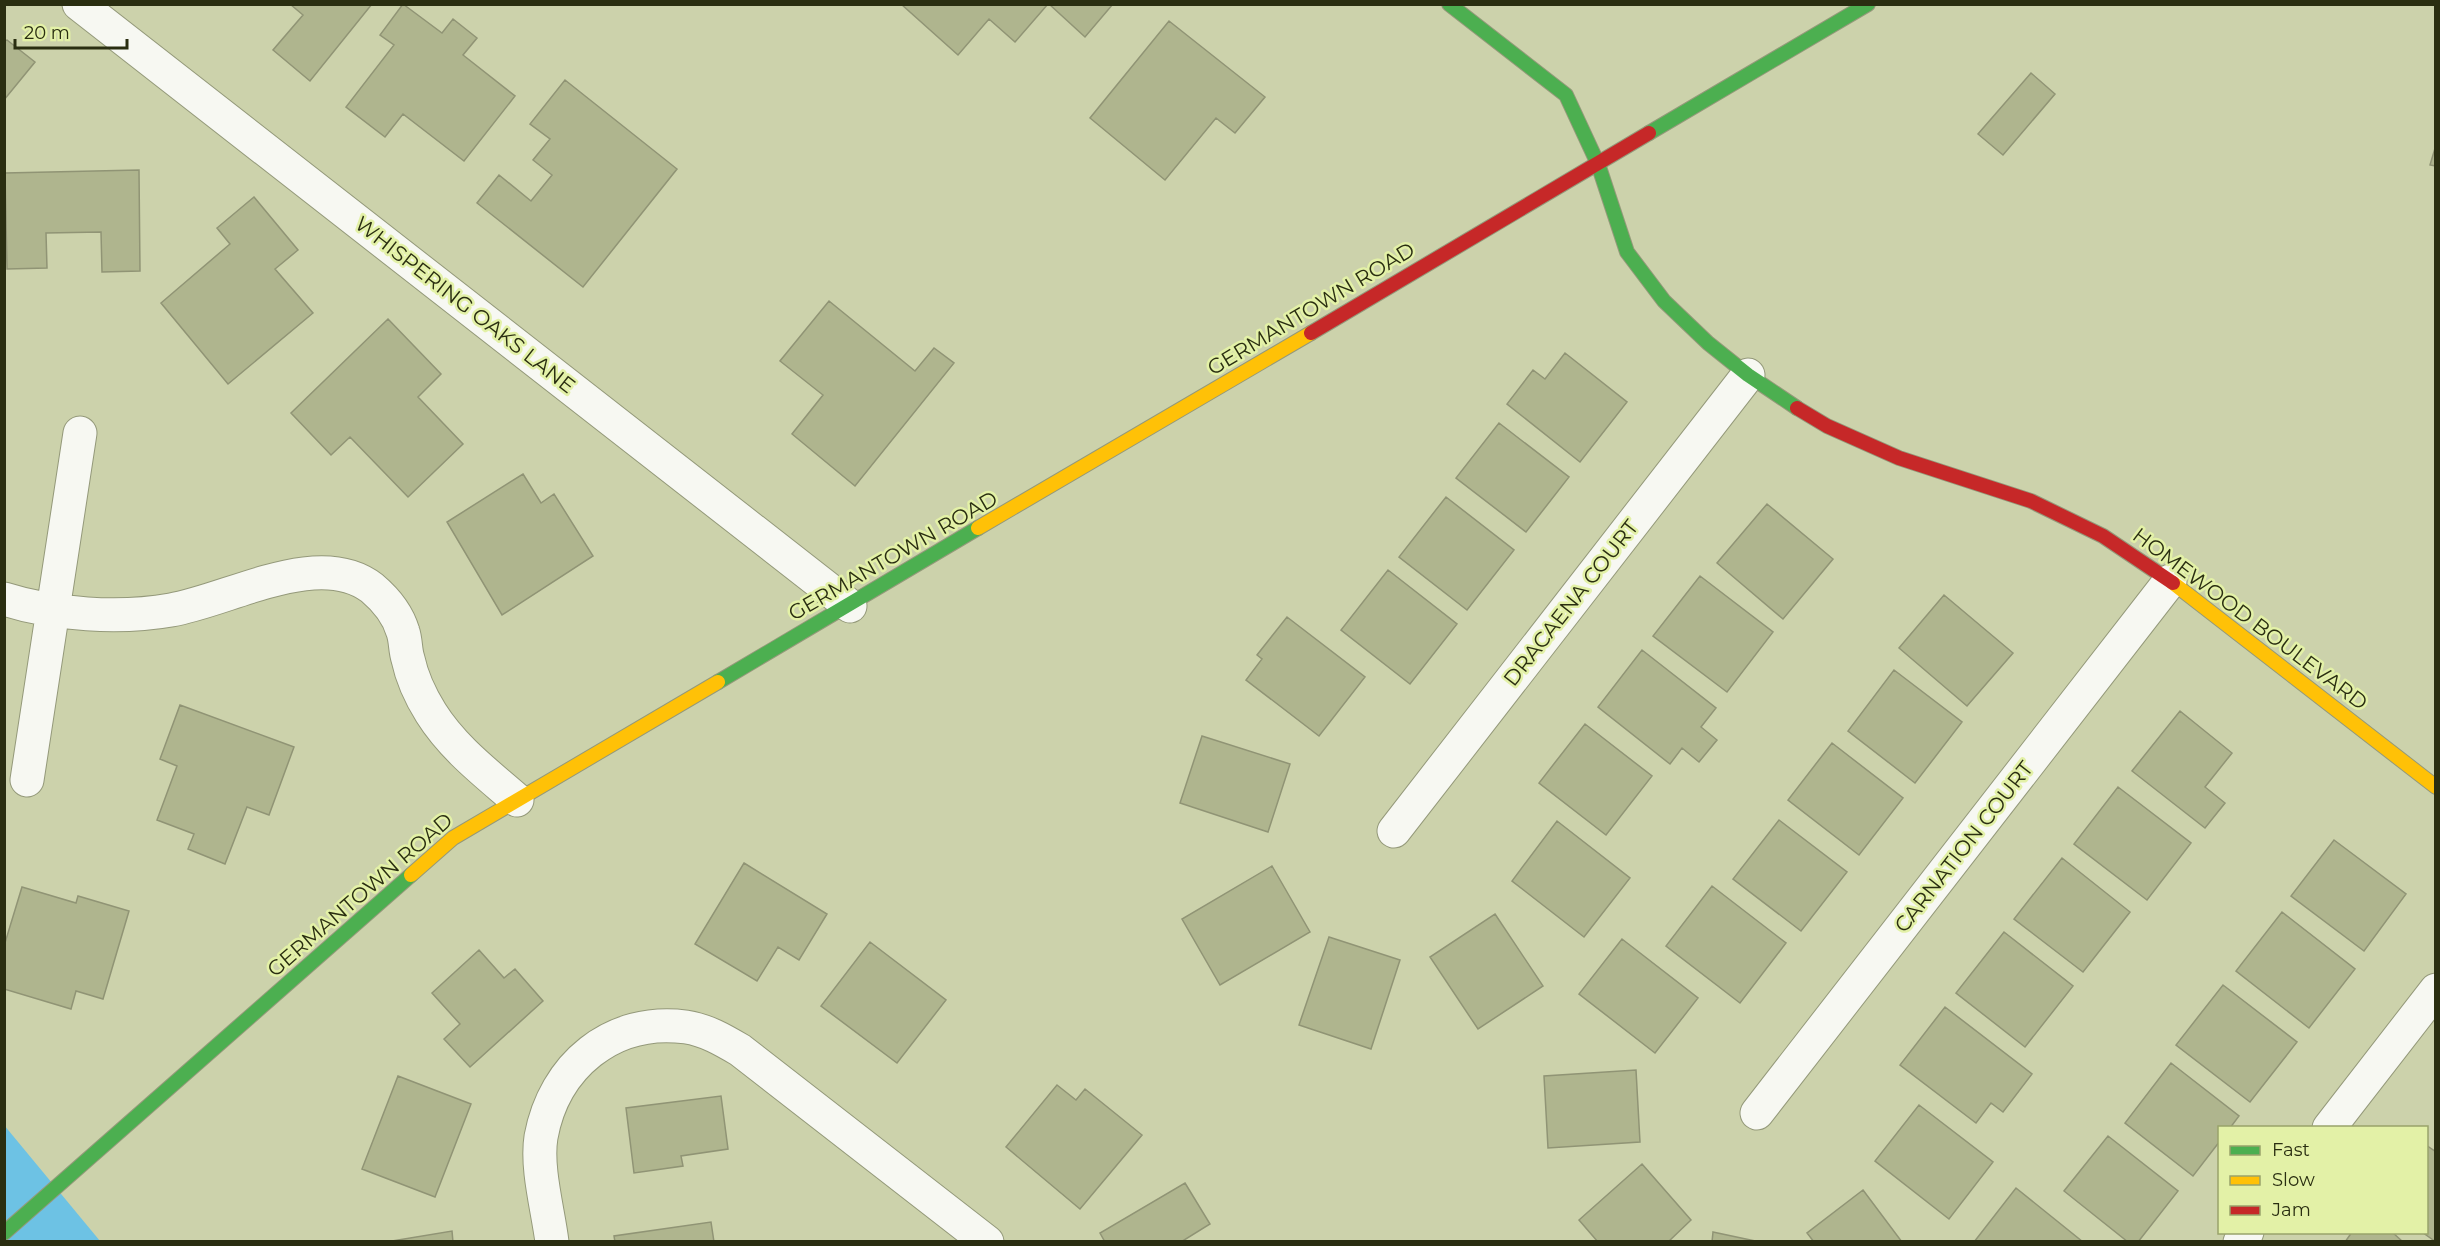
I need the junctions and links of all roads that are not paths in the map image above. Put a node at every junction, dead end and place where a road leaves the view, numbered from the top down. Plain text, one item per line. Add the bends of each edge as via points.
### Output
1 (79, 4) edge
2 (1449, 4) edge
3 (1868, 4) edge
4 (1598, 164) junction
5 (1748, 375) junction
6 (80, 433) dead end
7 (2170, 581) junction
8 (4, 600) edge
9 (850, 606) junction
10 (53, 610) junction
11 (27, 780) dead end
12 (2436, 787) edge
13 (517, 800) junction
14 (1394, 831) dead end
15 (2436, 990) edge
16 (1757, 1113) dead end
17 (2331, 1126) edge
18 (4, 1233) edge
19 (552, 1242) edge
20 (987, 1242) edge

1 - 9 street, WHISPERING OAKS LANE
2 - 4 street, HOMEWOOD BOULEVARD via 1566,95
3 - 4 street, GERMANTOWN ROAD
4 - 5 street, HOMEWOOD BOULEVARD via 1627,252 1664,301
4 - 9 street, GERMANTOWN ROAD
5 - 7 street, HOMEWOOD BOULEVARD via 1827,426 1899,458 2031,501 2103,536
5 - 14 street, DRACAENA COURT
6 - 10 street
7 - 12 street, HOMEWOOD BOULEVARD
7 - 16 street, CARNATION COURT
8 - 10 street
9 - 13 street, GERMANTOWN ROAD
10 - 11 street
10 - 13 street via 111,614 170,610 292,575 319,571 346,575 371,587 390,607 403,631 408,658 431,713 467,757
13 - 18 street, GERMANTOWN ROAD via 453,838
15 - 17 street
19 - 20 street via 541,1140 547,1112 559,1086 577,1063 600,1044 630,1031 658,1026 687,1028 740,1050

